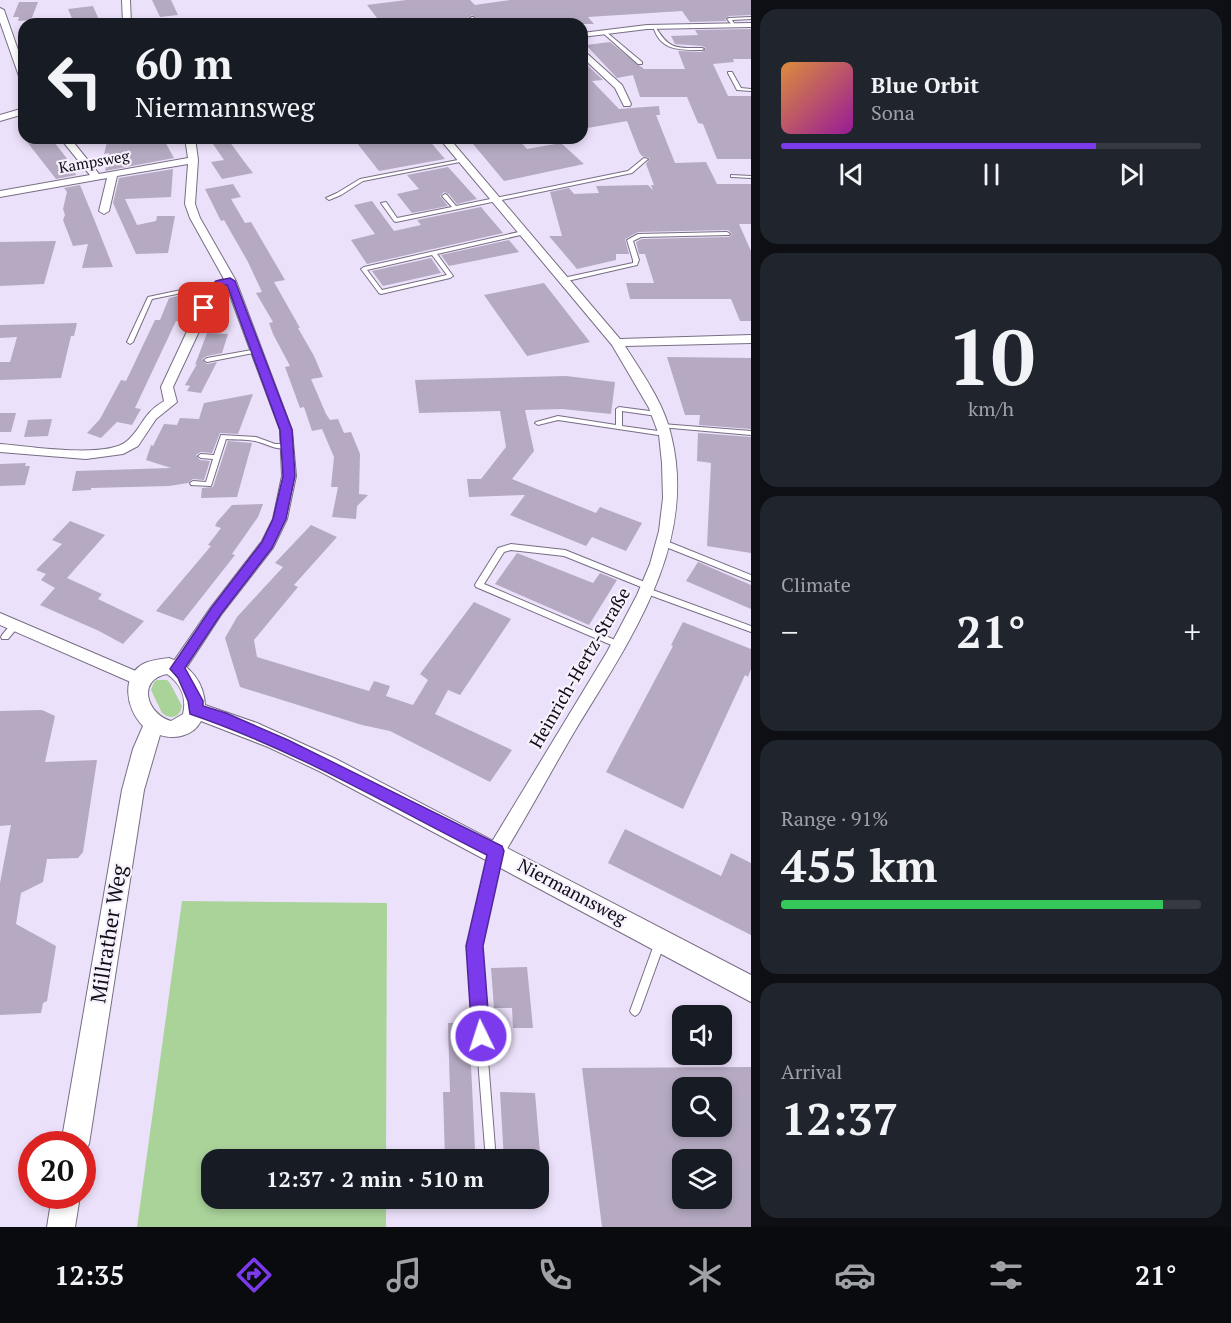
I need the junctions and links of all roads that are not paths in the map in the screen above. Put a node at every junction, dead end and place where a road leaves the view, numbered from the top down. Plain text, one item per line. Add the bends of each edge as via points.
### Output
1 (126, 0) edge
2 (1, 16) edge
3 (127, 18) edge
4 (751, 18) edge
5 (733, 25) junction
6 (751, 25) edge
7 (654, 27) junction
8 (604, 32) junction
9 (588, 34) edge
10 (702, 49) dead end
11 (588, 58) edge
12 (640, 63) dead end
13 (18, 68) edge
14 (730, 73) dead end
15 (751, 90) edge
16 (627, 104) dead end
17 (18, 113) edge
18 (0, 118) edge
19 (70, 144) edge
20 (191, 144) edge
21 (449, 144) edge
22 (646, 159) dead end
23 (193, 160) junction
24 (463, 160) junction
25 (112, 174) junction
26 (96, 176) junction
27 (733, 176) dead end
28 (751, 177) edge
29 (0, 194) edge
30 (445, 196) dead end
31 (329, 198) dead end
32 (495, 200) junction
33 (384, 203) dead end
34 (455, 208) junction
35 (104, 212) dead end
36 (523, 233) junction
37 (727, 234) dead end
38 (433, 253) junction
39 (563, 280) junction
40 (225, 282) junction
41 (751, 339) edge
42 (130, 342) dead end
43 (617, 343) junction
44 (257, 351) junction
45 (207, 360) dead end
46 (538, 423) dead end
47 (661, 424) junction
48 (619, 427) junction
49 (751, 433) edge
50 (289, 446) junction
51 (0, 448) edge
52 (201, 456) dead end
53 (217, 457) junction
54 (194, 483) dead end
55 (664, 543) junction
56 (751, 578) edge
57 (648, 589) junction
58 (0, 619) edge
59 (751, 629) edge
60 (619, 645) junction
61 (177, 669) junction
62 (139, 679) junction
63 (195, 710) junction
64 (154, 725) junction
65 (496, 851) junction
66 (661, 940) junction
67 (751, 989) edge
68 (635, 1011) dead end
69 (77, 1131) edge
70 (490, 1148) dead end
71 (64, 1209) edge
72 (61, 1227) edge

1 - 3 street
2 - 13 street
4 - 5 lane via 729,19
5 - 6 street
5 - 7 street
7 - 8 street
7 - 10 lane via 666,45
8 - 9 street
8 - 12 lane
11 - 16 street via 619,87
14 - 15 lane via 739,89
17 - 18 street
19 - 26 street
20 - 23 street
21 - 24 street, Heinrich-Hertz-Straße
22 - 32 lane via 630,172
23 - 25 street, Kampsweg
23 - 40 street via 190,204
24 - 31 lane via 357,182
24 - 32 street, Heinrich-Hertz-Straße
25 - 26 street, Kampsweg
25 - 35 street
26 - 29 street, Kampsweg
27 - 28 lane
30 - 34 lane
32 - 34 lane
32 - 36 street, Heinrich-Hertz-Straße
33 - 34 lane via 396,220
36 - 38 lane
36 - 39 street, Heinrich-Hertz-Straße
37 - 39 lane via 640,235 630,240 635,264
38 - 38 lane via 422,255 364,269 381,292 450,276
39 - 43 street, Heinrich-Hertz-Straße
40 - 42 lane via 150,298
40 - 44 street
40 - 51 street via 204,308 166,387 171,402 152,415 129,446 92,455
41 - 43 street
43 - 47 street, Heinrich-Hertz-Straße via 640,379
44 - 45 lane
44 - 50 street
46 - 48 lane via 558,418
47 - 48 lane
47 - 48 lane via 619,409
47 - 49 lane
47 - 55 street, Heinrich-Hertz-Straße via 671,482 671,510
50 - 53 lane via 223,437
50 - 61 street via 285,496 268,544
52 - 53 lane
53 - 54 lane via 209,484
55 - 56 lane
55 - 57 street, Heinrich-Hertz-Straße
57 - 59 lane
57 - 60 street, Heinrich-Hertz-Straße
57 - 60 lane via 565,553 511,547 501,550 479,585
58 - 62 street via 10,631
60 - 65 street, Heinrich-Hertz-Straße
61 - 62 street via 153,668
61 - 63 street via 195,701
62 - 64 street via 136,692
63 - 64 street via 191,720 176,729
63 - 65 street, Niermannsweg via 221,717 283,745
64 - 69 street, Millrather Weg via 133,790
65 - 66 street, Niermannsweg
65 - 70 lane via 474,946
66 - 67 street, Niermannsweg
66 - 68 lane
71 - 72 street

